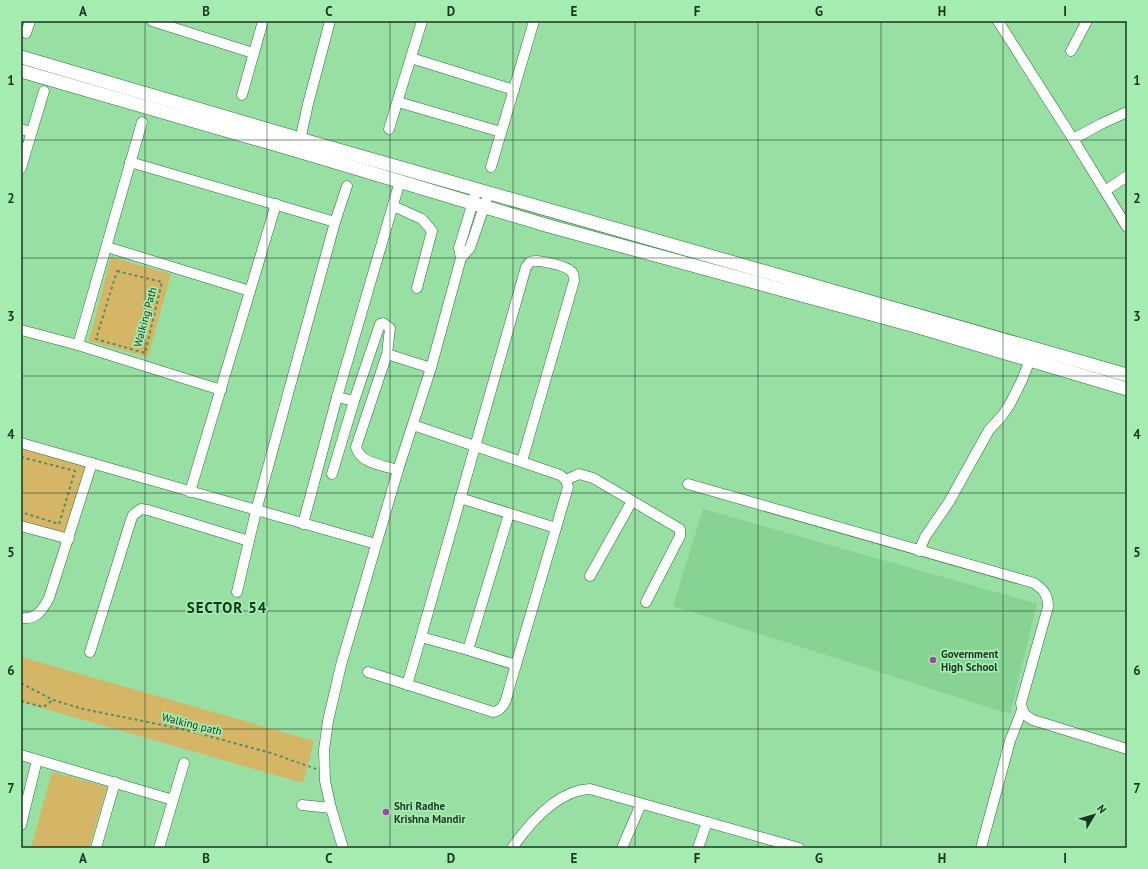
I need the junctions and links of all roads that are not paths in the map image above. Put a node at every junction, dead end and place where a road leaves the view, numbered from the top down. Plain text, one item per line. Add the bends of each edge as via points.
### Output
1 (30, 21) edge
2 (152, 21) edge
3 (263, 21) edge
4 (330, 21) edge
5 (422, 21) edge
6 (534, 21) edge
7 (1087, 21) edge
8 (1001, 22) edge
9 (164, 23) edge
10 (26, 33) dead end
11 (1071, 51) dead end
12 (253, 53) junction
13 (21, 57) edge
14 (411, 58) junction
15 (21, 71) edge
16 (514, 90) junction
17 (44, 91) dead end
18 (242, 95) dead end
19 (398, 102) junction
20 (1127, 112) edge
21 (142, 122) dead end
22 (21, 129) edge
23 (389, 129) dead end
24 (31, 132) junction
25 (501, 132) junction
26 (1073, 139) junction
27 (299, 145) junction
28 (130, 162) junction
29 (491, 167) dead end
30 (21, 168) edge
31 (1127, 176) edge
32 (400, 181) junction
33 (347, 186) dead end
34 (483, 191) junction
35 (1105, 191) junction
36 (276, 204) junction
37 (392, 206) junction
38 (478, 206) junction
39 (335, 222) junction
40 (1127, 227) edge
41 (107, 247) junction
42 (417, 288) dead end
43 (250, 291) junction
44 (21, 330) edge
45 (78, 345) junction
46 (387, 354) junction
47 (1030, 360) junction
48 (431, 368) junction
49 (1127, 375) edge
50 (1127, 389) edge
51 (221, 390) junction
52 (337, 397) junction
53 (354, 401) junction
54 (413, 425) junction
55 (21, 442) edge
56 (475, 446) junction
57 (522, 461) junction
58 (92, 463) junction
59 (398, 470) junction
60 (332, 474) dead end
61 (566, 480) junction
62 (688, 484) dead end
63 (190, 492) junction
64 (460, 498) junction
65 (632, 501) junction
66 (256, 511) junction
67 (509, 514) junction
68 (303, 524) junction
69 (21, 526) edge
70 (556, 528) junction
71 (69, 539) junction
72 (249, 541) junction
73 (376, 544) junction
74 (919, 551) junction
75 (590, 576) dead end
76 (237, 592) dead end
77 (646, 602) dead end
78 (21, 618) edge
79 (421, 637) junction
80 (468, 650) junction
81 (90, 652) dead end
82 (516, 665) junction
83 (368, 672) dead end
84 (407, 685) junction
85 (1022, 710) junction
86 (1127, 749) edge
87 (21, 755) edge
88 (37, 760) junction
89 (184, 763) dead end
90 (115, 782) junction
91 (173, 800) junction
92 (641, 804) junction
93 (302, 806) dead end
94 (331, 808) junction
95 (707, 822) junction
96 (21, 825) edge
97 (96, 848) edge
98 (159, 848) edge
99 (343, 848) edge
100 (512, 848) edge
101 (622, 848) edge
102 (698, 848) edge
103 (798, 848) edge
104 (981, 848) edge

1 - 10 street
2 - 9 street
3 - 12 street
4 - 27 street
5 - 14 street
6 - 16 street
7 - 11 street
8 - 26 street
9 - 12 street
12 - 18 street
13 - 27 main road
14 - 16 street
14 - 19 street
15 - 27 main road
16 - 25 street
17 - 24 street
19 - 23 street
19 - 25 street
20 - 26 street
21 - 28 street
22 - 24 street
24 - 30 street
25 - 29 street
26 - 35 street
27 - 32 main road
27 - 34 main road
28 - 36 street
28 - 41 street
31 - 35 street
32 - 37 street
32 - 38 main road
33 - 39 street
34 - 38 street
34 - 49 main road
35 - 40 street
36 - 39 street
36 - 43 street
37 - 42 street via 422,219 432,231
37 - 52 street
38 - 47 main road
38 - 48 street via 470,248 461,258
39 - 66 street
41 - 43 street
41 - 45 street
43 - 51 street
44 - 45 street
45 - 51 street
46 - 48 street
46 - 53 street via 391,332 383,323 378,328
46 - 59 street via 356,447 366,460
47 - 50 main road
47 - 74 street via 1010,404 989,430
48 - 54 street
51 - 63 street
52 - 53 street
52 - 68 street
53 - 60 street
54 - 56 street
54 - 59 street
55 - 58 street
56 - 57 street
56 - 57 street via 526,267 532,260 566,268 572,272 574,281
56 - 64 street
57 - 61 street via 560,475
58 - 63 street
58 - 71 street
59 - 73 street
61 - 65 street via 579,474 586,475
61 - 70 street via 568,487
62 - 74 street
63 - 66 street
64 - 67 street
64 - 79 street
65 - 75 street
65 - 77 street via 680,529 680,536
66 - 68 street
66 - 72 street
67 - 70 street
67 - 80 street
68 - 73 street
69 - 71 street
70 - 82 street
71 - 78 street via 43,610 34,617
72 - 76 street
72 - 81 street via 148,510 136,512 131,520
73 - 94 street via 341,665 330,714 324,750 325,781
74 - 85 street via 1034,583 1046,592 1048,607 1021,703
79 - 80 street
79 - 84 street
80 - 82 street
82 - 84 street via 503,708 493,712
83 - 84 street
85 - 86 street via 1033,720
85 - 104 street via 1010,741
87 - 88 street
88 - 90 street
88 - 96 street
89 - 91 street
90 - 91 street
90 - 97 street
91 - 98 street
92 - 95 street
92 - 100 street via 590,789 575,791 547,809 528,827
92 - 101 street
93 - 94 street
94 - 99 street
95 - 102 street
95 - 103 street

